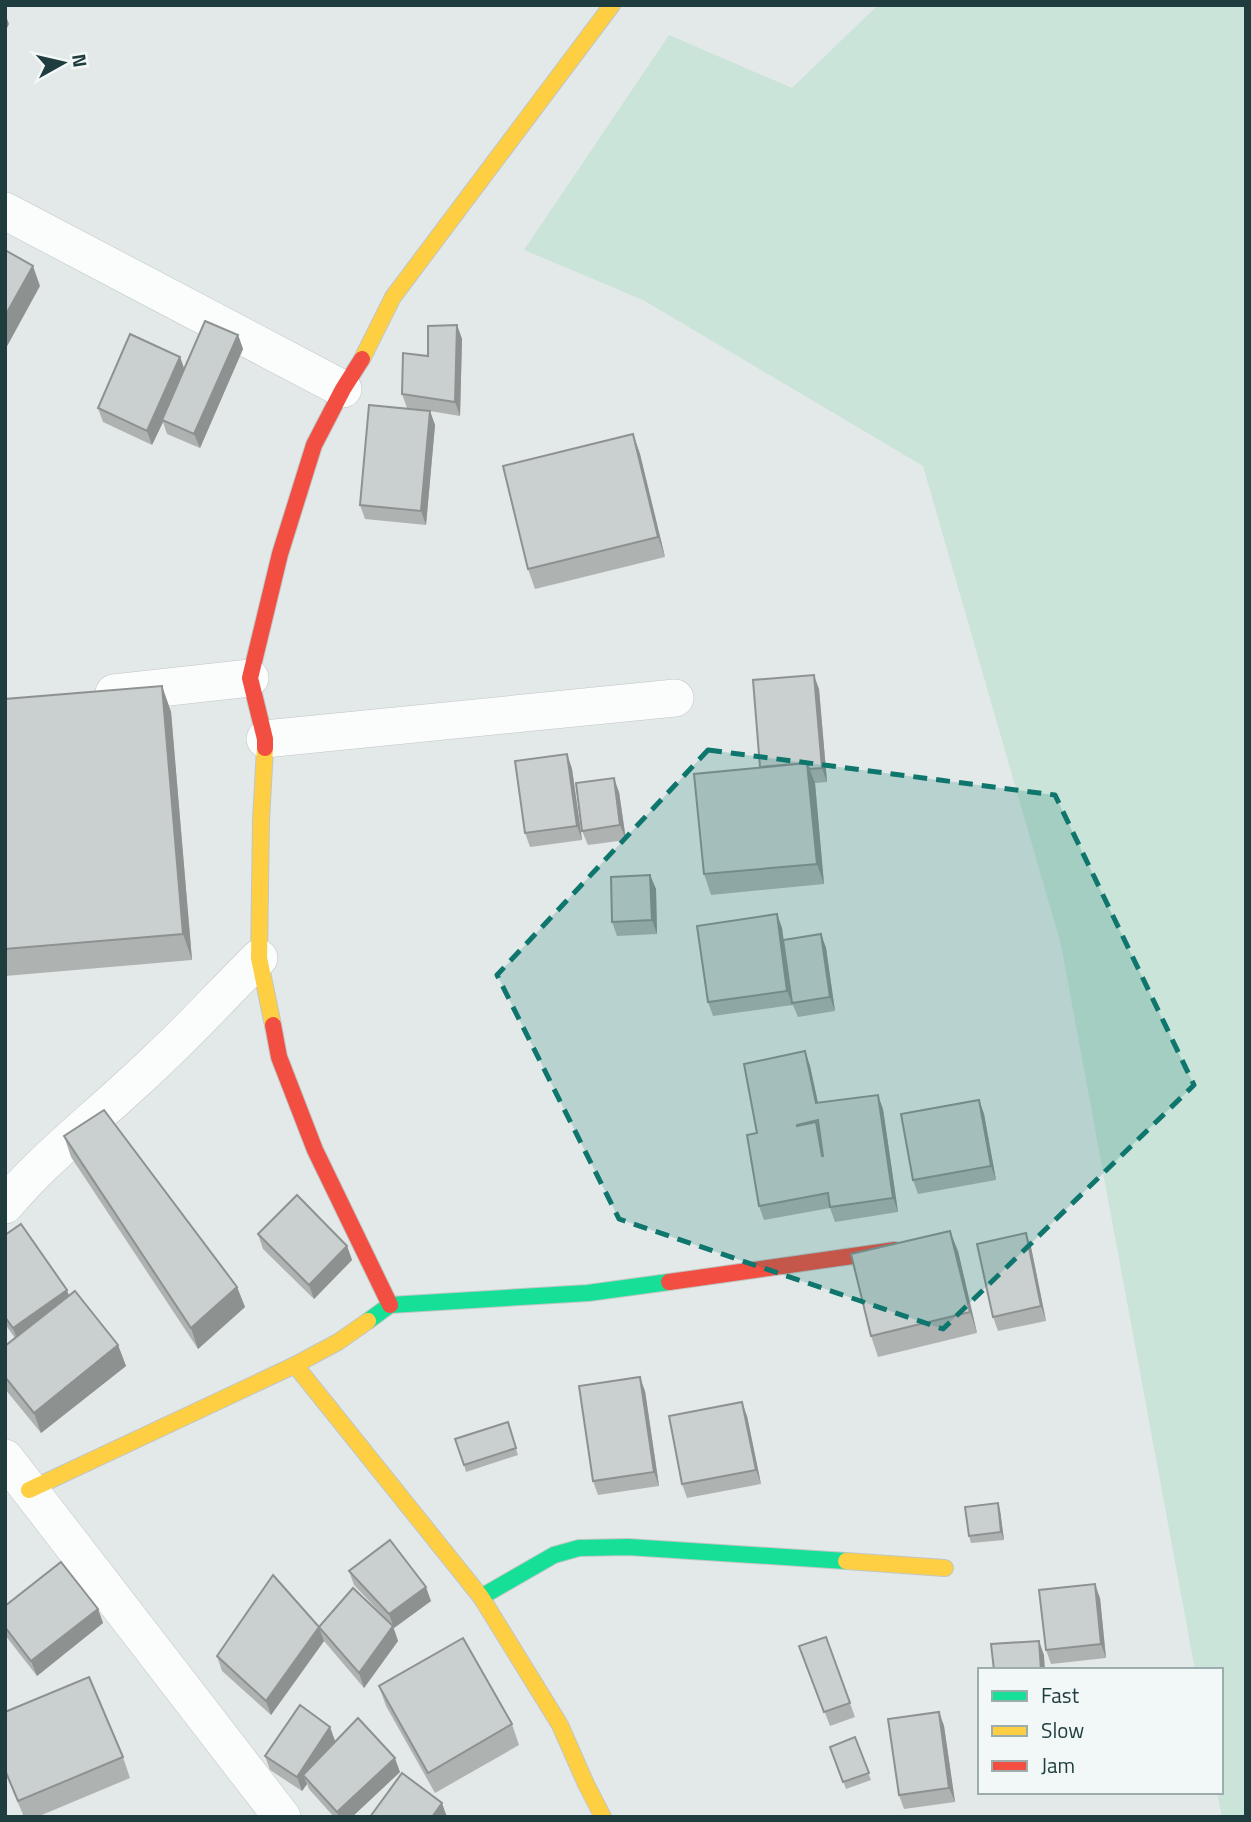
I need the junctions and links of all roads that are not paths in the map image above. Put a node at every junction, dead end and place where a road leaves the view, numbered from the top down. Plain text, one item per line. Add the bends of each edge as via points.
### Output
1 (612, 5) edge
2 (5, 211) edge
3 (343, 388) junction
4 (250, 678) junction
5 (87, 696) edge
6 (675, 698) dead end
7 (265, 739) junction
8 (259, 958) junction
9 (5, 1205) edge
10 (895, 1250) edge
11 (390, 1305) junction
12 (295, 1365) junction
13 (5, 1458) edge
14 (29, 1490) junction
15 (945, 1568) dead end
16 (481, 1597) junction
17 (282, 1817) edge
18 (603, 1817) edge

1 - 3 street via 393,297
2 - 3 street
3 - 4 street via 314,445 280,554
4 - 5 street
4 - 7 street
6 - 7 street
7 - 8 street
8 - 9 street
8 - 11 street via 279,1057 315,1150
10 - 11 street via 587,1293
11 - 12 street via 338,1342
12 - 14 street
12 - 16 street
13 - 14 street
14 - 17 street
15 - 16 street via 628,1547 579,1548 554,1555
16 - 18 street via 559,1725

